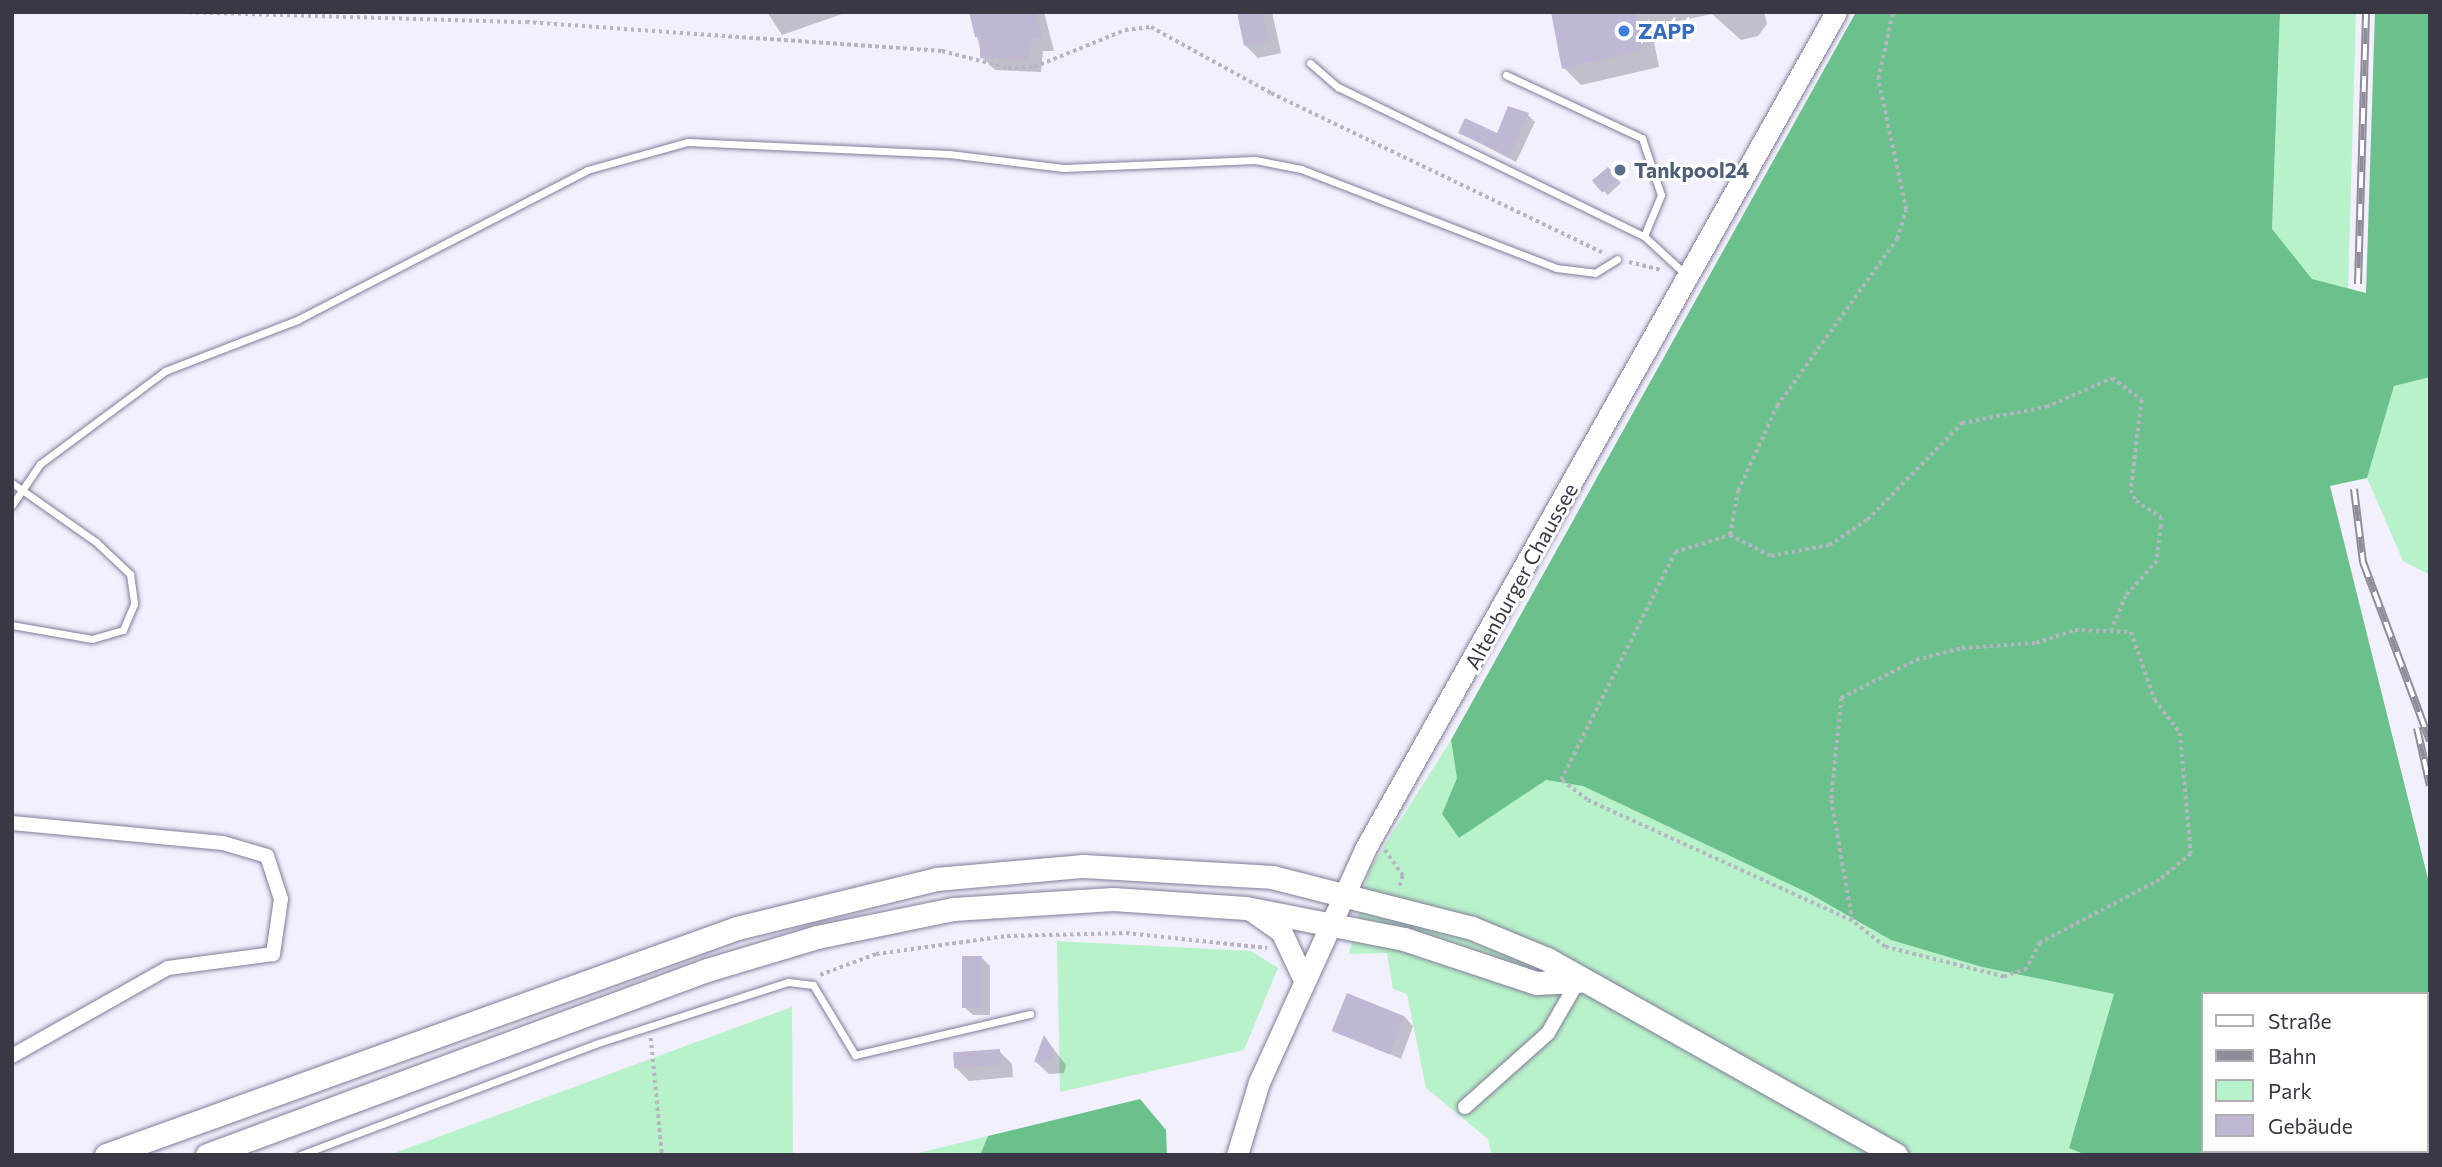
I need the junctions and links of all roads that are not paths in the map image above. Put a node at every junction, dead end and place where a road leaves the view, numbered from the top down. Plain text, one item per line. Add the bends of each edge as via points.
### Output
1 (1836, 12) edge
2 (1310, 63) dead end
3 (1506, 75) dead end
4 (1644, 236) junction
5 (1617, 259) road end
6 (1688, 276) junction
7 (12, 483) edge
8 (22, 489) junction
9 (12, 505) edge
10 (12, 625) edge
11 (12, 823) edge
12 (1344, 892) junction
13 (1246, 908) junction
14 (1330, 922) junction
15 (1304, 980) junction
16 (1578, 981) junction
17 (1030, 1014) dead end
18 (12, 1056) edge
19 (1465, 1107) dead end
20 (107, 1155) edge
21 (207, 1155) edge
22 (300, 1155) edge
23 (1237, 1155) edge
24 (1896, 1155) edge

1 - 6 main road, Altenburger Chaussee
2 - 4 lane via 1338,87
3 - 4 lane via 1642,138 1661,195
4 - 6 lane
5 - 8 lane via 1595,273 1556,268 1301,169 1255,160 1063,168 949,154 687,142 587,170 298,320 165,371 40,464
6 - 12 main road, Altenburger Chaussee
7 - 8 lane
8 - 9 lane
8 - 10 lane via 130,574 134,604 123,630 92,639
11 - 18 street via 223,843 267,856 281,899 273,954 168,968
12 - 14 main road, Altenburger Chaussee
12 - 16 main road via 1472,928 1547,959
12 - 20 main road via 1233,872 1137,866 988,871 904,885 656,955
13 - 14 main road
13 - 15 main road via 1287,940
13 - 21 main road via 1134,900 1030,902 953,909 817,937 627,997
14 - 15 main road, Altenburger Chaussee
14 - 16 main road via 1431,946 1536,983
15 - 23 main road, Altenburger Chaussee via 1249,1109
16 - 19 street via 1548,1033
16 - 24 main road
17 - 22 lane via 855,1055 813,985 788,982 650,1025

